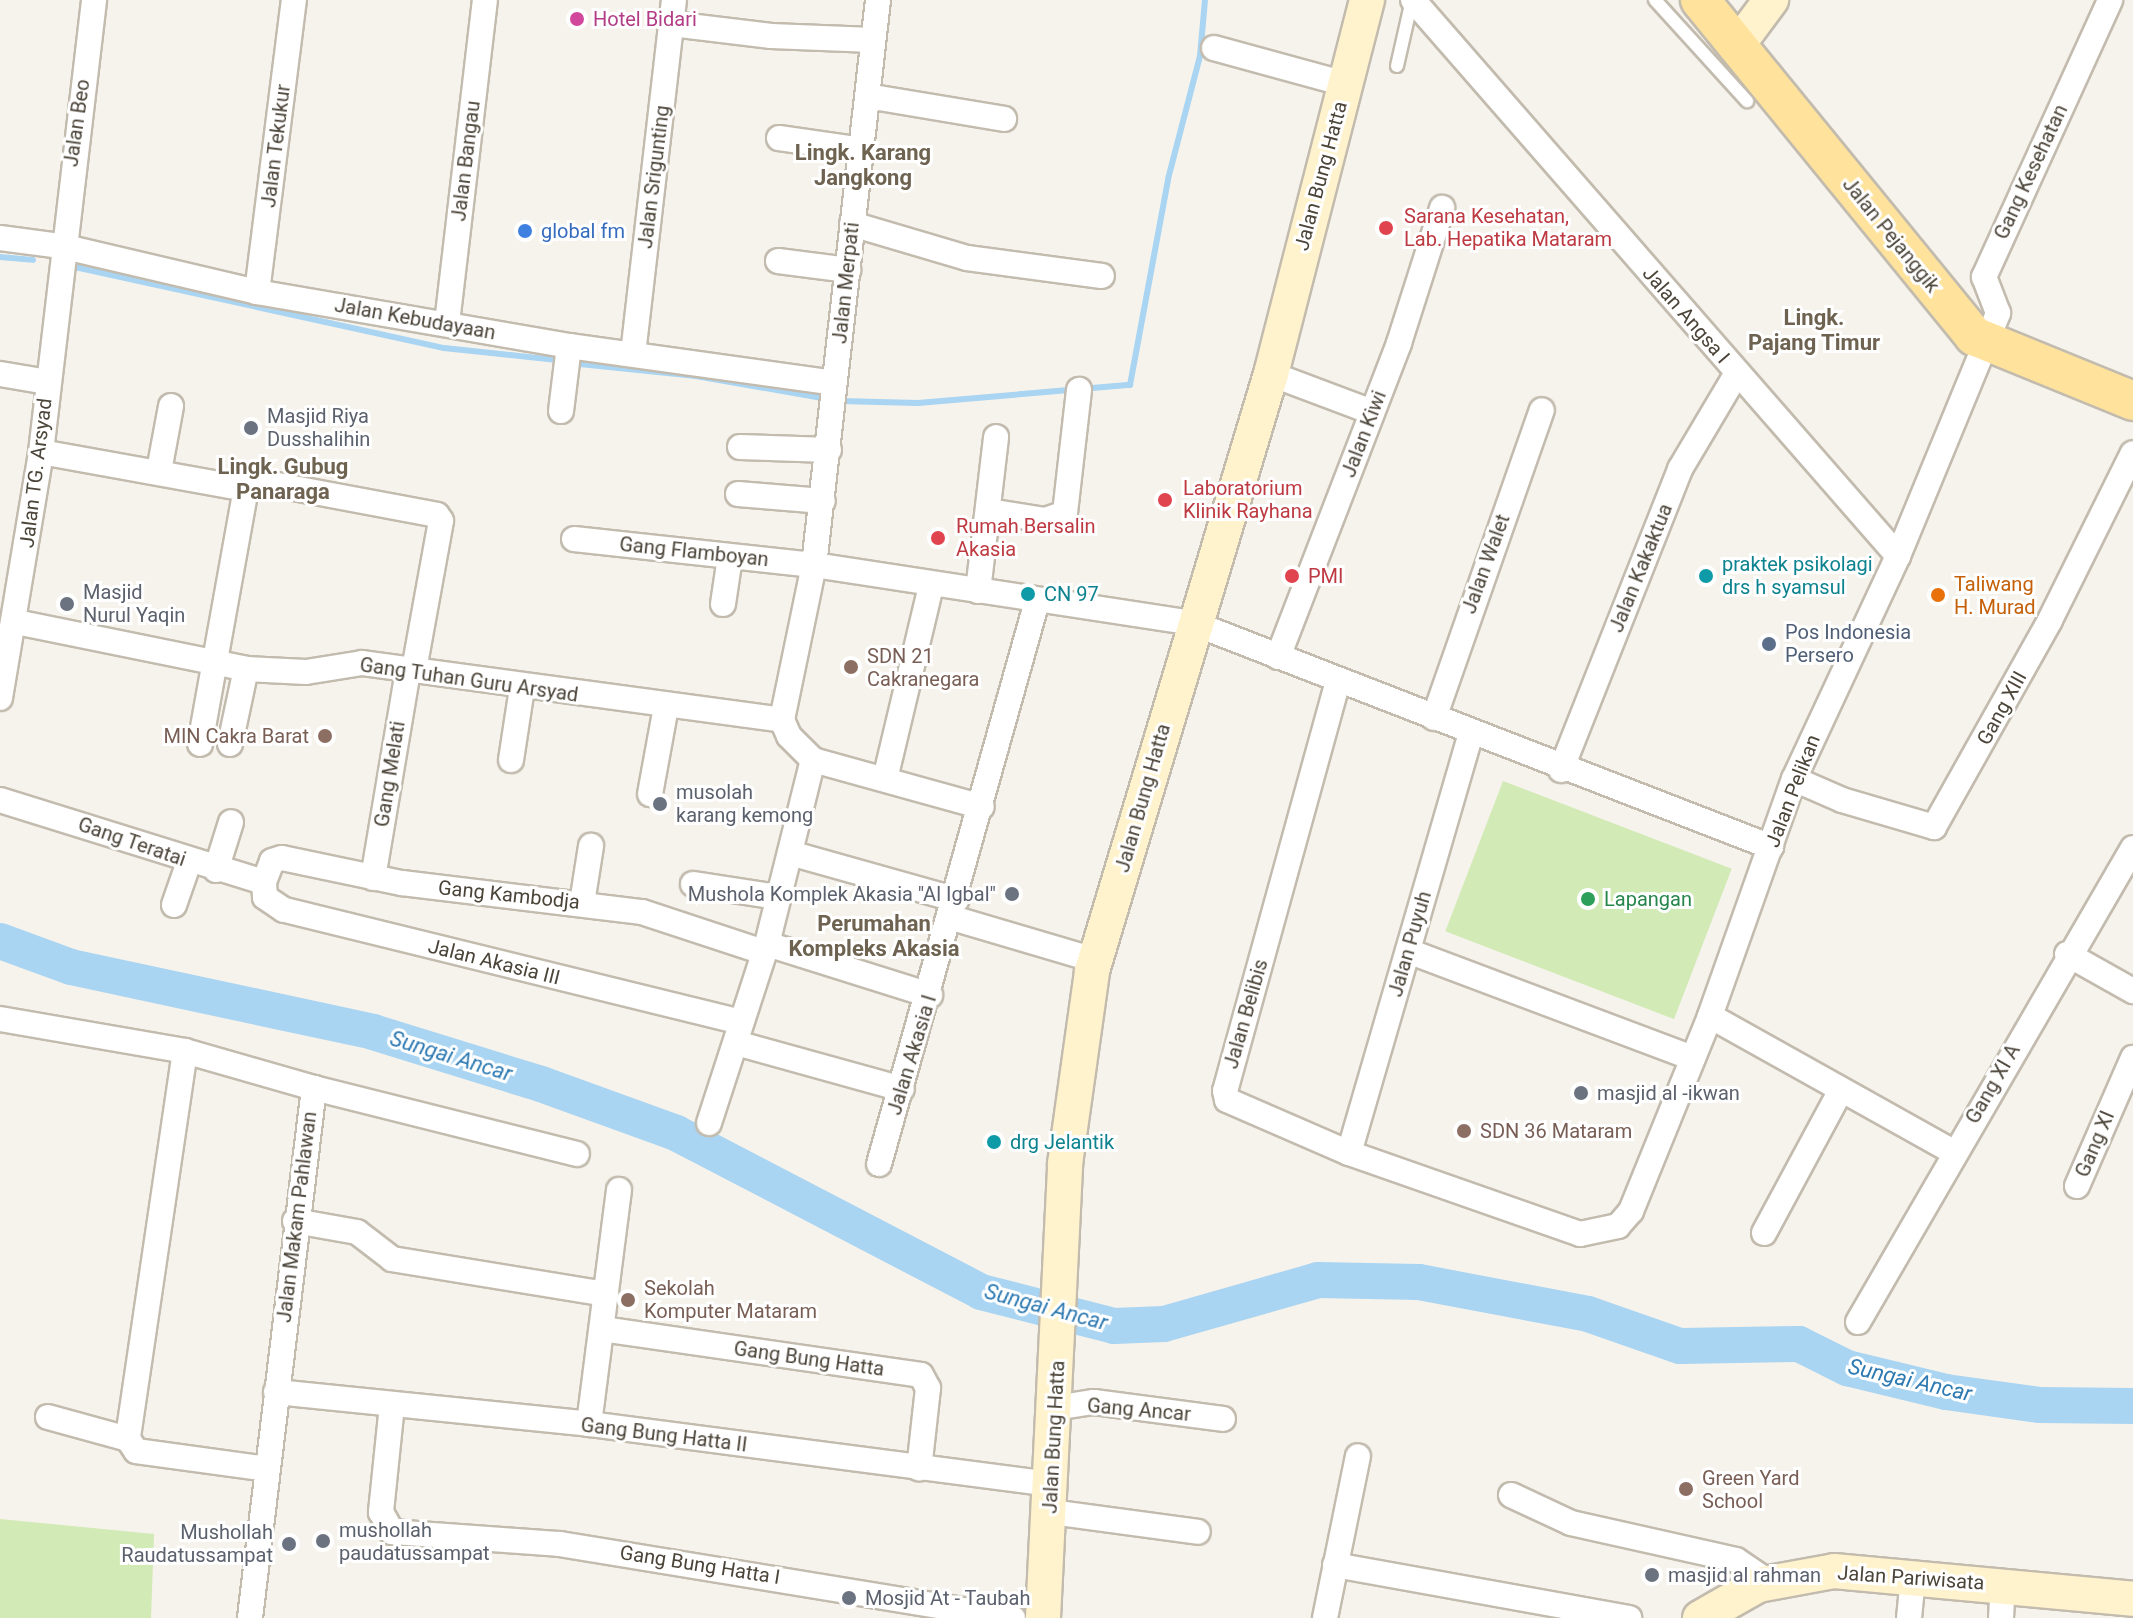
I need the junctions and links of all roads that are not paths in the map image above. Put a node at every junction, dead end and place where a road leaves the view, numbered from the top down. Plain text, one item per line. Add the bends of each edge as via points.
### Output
1 (94, 0) edge
2 (294, 0) edge
3 (485, 0) edge
4 (878, 0) edge
5 (1367, 0) edge
6 (1413, 0) edge
7 (1655, 0) edge
8 (1700, 0) edge
9 (1771, 0) edge
10 (2110, 0) edge
11 (673, 12) edge
12 (873, 40) junction
13 (1736, 47) junction
14 (1214, 48) dead end
15 (1397, 66) dead end
16 (1346, 84) junction
17 (867, 96) junction
18 (1747, 101) dead end
19 (1004, 119) dead end
20 (779, 138) dead end
21 (862, 150) junction
22 (1442, 208) dead end
23 (852, 224) junction
24 (0, 238) edge
25 (61, 246) junction
26 (778, 261) dead end
27 (848, 270) junction
28 (1102, 276) dead end
29 (257, 292) junction
30 (447, 323) junction
31 (1986, 343) junction
32 (569, 346) junction
33 (633, 354) junction
34 (1737, 373) junction
35 (0, 374) edge
36 (1271, 374) junction
37 (48, 382) junction
38 (1079, 390) dead end
39 (834, 395) junction
40 (2133, 401) edge
41 (171, 406) dead end
42 (1542, 410) dead end
43 (561, 411) dead end
44 (1372, 412) junction
45 (996, 437) dead end
46 (740, 447) dead end
47 (829, 450) junction
48 (41, 452) junction
49 (2133, 453) edge
50 (159, 471) junction
51 (246, 489) junction
52 (738, 494) dead end
53 (823, 501) junction
54 (989, 511) junction
55 (574, 539) dead end
56 (1898, 556) junction
57 (730, 557) junction
58 (814, 565) junction
59 (931, 586) junction
60 (978, 591) junction
61 (1037, 601) junction
62 (723, 604) dead end
63 (12, 607) edge
64 (1193, 623) junction
65 (1278, 657) junction
66 (217, 662) junction
67 (246, 669) junction
68 (411, 670) junction
69 (1338, 681) junction
70 (522, 688) junction
71 (0, 698) edge
72 (666, 707) junction
73 (1434, 718) junction
74 (782, 720) junction
75 (1471, 734) junction
76 (200, 744) dead end
77 (230, 744) dead end
78 (511, 760) dead end
79 (813, 760) junction
80 (1561, 770) junction
81 (885, 779) junction
82 (1794, 779) junction
83 (650, 794) dead end
84 (0, 800) edge
85 (982, 807) junction
86 (231, 822) dead end
87 (591, 846) dead end
88 (1771, 847) junction
89 (2133, 848) edge
90 (790, 853) junction
91 (189, 862) junction
92 (216, 870) junction
93 (373, 878) junction
94 (264, 882) junction
95 (693, 884) dead end
96 (778, 897) junction
97 (582, 903) junction
98 (174, 905) dead end
99 (955, 909) junction
100 (766, 948) junction
101 (1408, 951) junction
102 (2067, 954) junction
103 (1095, 960) junction
104 (2133, 991) edge
105 (930, 995) junction
106 (1710, 1016) junction
107 (0, 1019) edge
108 (739, 1032) junction
109 (185, 1051) junction
110 (1693, 1058) junction
111 (2133, 1058) edge
112 (314, 1088) junction
113 (902, 1089) junction
114 (1841, 1090) junction
115 (709, 1123) dead end
116 (1953, 1152) junction
117 (1349, 1153) junction
118 (577, 1154) dead end
119 (879, 1164) dead end
120 (2077, 1186) dead end
121 (619, 1190) dead end
122 (295, 1221) junction
123 (1603, 1233) joint
124 (1764, 1233) dead end
125 (606, 1294) junction
126 (1858, 1322) dead end
127 (602, 1329) junction
128 (276, 1392) junction
129 (1055, 1404) junction
130 (392, 1405) junction
131 (48, 1417) dead end
132 (1223, 1419) dead end
133 (589, 1424) junction
134 (128, 1439) junction
135 (1358, 1456) dead end
136 (267, 1469) junction
137 (919, 1469) junction
138 (1511, 1495) dead end
139 (1051, 1498) junction
140 (1198, 1532) dead end
141 (1335, 1565) junction
142 (1913, 1577) junction
143 (1767, 1581) junction
144 (2133, 1599) edge
145 (2002, 1602) edge
146 (250, 1618) edge
147 (1013, 1618) edge
148 (1043, 1618) edge
149 (1325, 1618) edge
150 (1629, 1618) edge
151 (1700, 1618) edge
152 (1909, 1618) edge

1 - 25 street, Jalan Beo
2 - 29 street, Jalan Tekukur
3 - 30 street, Jalan Bangau
4 - 12 street, Jalan Merpati
5 - 16 main road, Jalan Bung Hatta
6 - 15 lane
6 - 34 street, Jalan Angsa I
7 - 18 lane
8 - 13 main road, Jalan Pejanggik
9 - 13 main road
10 - 31 street, Gang Kesehatan via 1984,277 1998,304
11 - 12 street via 771,36
11 - 33 street, Jalan Srigunting
12 - 17 street, Jalan Merpati
13 - 31 main road, Jalan Pejanggik via 1974,336
14 - 16 street
16 - 36 main road, Jalan Bung Hatta
17 - 19 street
17 - 21 street, Jalan Merpati
20 - 21 street
21 - 23 street, Jalan Merpati
22 - 44 street, Jalan Kiwi
23 - 27 street, Jalan Merpati
23 - 28 street via 967,258
24 - 25 street, Jalan Kebudayaan
25 - 29 street, Jalan Kebudayaan
25 - 37 street, Jalan TG. Arsyad
26 - 27 street
27 - 39 street, Jalan Merpati
29 - 30 street, Jalan Kebudayaan
30 - 32 street, Jalan Kebudayaan
31 - 40 main road, Jalan Pejanggik
31 - 56 street, Jalan Pelikan
32 - 33 street, Jalan Kebudayaan
32 - 43 street
33 - 39 street, Jalan Kebudayaan
34 - 56 street, Jalan Angsa I
34 - 80 street, Jalan Kakaktua via 1680,469
35 - 37 street
36 - 44 street
36 - 64 main road, Jalan Bung Hatta
37 - 48 street, Jalan TG. Arsyad
38 - 54 street via 1065,513 1045,520
39 - 47 street, Jalan Merpati
41 - 50 street
42 - 73 street, Jalan Walet
44 - 65 street, Jalan Kiwi
45 - 54 street
46 - 47 street
47 - 53 street, Jalan Merpati
48 - 50 street
48 - 63 street, Jalan TG. Arsyad
49 - 82 street, Gang XIII via 2050,620 1934,827 1842,800
50 - 51 street
51 - 66 street via 227,573 230,591
51 - 68 street, Gang Melati via 256,481 437,515 441,521
52 - 53 street
53 - 58 street, Jalan Merpati
54 - 60 street
55 - 57 street, Gang Flamboyan
56 - 82 street, Jalan Pelikan
57 - 58 street, Gang Flamboyan
57 - 62 street
58 - 59 street
58 - 74 street, Jalan Merpati
59 - 60 street
59 - 81 street
60 - 61 street
61 - 64 street
61 - 85 street, Jalan Akasia I
63 - 66 street, Gang Tuhan Guru Arsyad
63 - 71 street, Jalan TG. Arsyad
64 - 65 street
64 - 103 main road, Jalan Bung Hatta
65 - 69 street
66 - 67 street, Gang Tuhan Guru Arsyad
66 - 76 street
67 - 68 street, Gang Tuhan Guru Arsyad via 306,672 342,662
67 - 77 street
68 - 70 street, Gang Tuhan Guru Arsyad
68 - 93 street, Gang Melati
69 - 73 street
69 - 117 street, Jalan Belibis via 1225,1091 1233,1105
70 - 72 street, Gang Tuhan Guru Arsyad
70 - 78 street
72 - 74 street, Gang Tuhan Guru Arsyad
72 - 83 street
73 - 75 street
74 - 79 street via 789,736
75 - 80 street
75 - 101 street, Jalan Puyuh
79 - 81 street
79 - 90 street
80 - 88 street
81 - 85 street
82 - 88 street, Jalan Pelikan
84 - 91 street, Gang Teratai
85 - 99 street, Jalan Akasia I
86 - 92 street
87 - 97 street
88 - 106 street, Jalan Pelikan
89 - 102 street, Gang XI A
90 - 96 street
90 - 99 street
91 - 92 street, Gang Teratai
91 - 98 street
92 - 94 street, Gang Teratai
93 - 94 street, Gang Kambodja via 282,858 272,861
93 - 97 street, Gang Kambodja
94 - 108 street, Jalan Akasia III via 265,897 284,910
95 - 96 street
96 - 100 street
97 - 100 street, Gang Kambodja via 672,918
99 - 103 street
99 - 105 street, Jalan Akasia I
100 - 105 street, Gang Kambodja
100 - 108 street
101 - 110 street
101 - 117 street, Jalan Puyuh
102 - 104 street
102 - 116 street, Gang XI A
103 - 129 main road, Jalan Bung Hatta via 1069,1120
105 - 113 street, Jalan Akasia I
106 - 110 street, Jalan Pelikan
106 - 114 street
107 - 109 street, Jalan Makam Pahlawan
108 - 113 street
108 - 115 street
109 - 112 street, Jalan Makam Pahlawan
109 - 134 street
110 - 123 street, Jalan Pelikan via 1631,1211
111 - 120 street, Gang XI
112 - 118 street
112 - 122 street, Jalan Makam Pahlawan
113 - 119 street, Jalan Akasia I
114 - 116 street
114 - 124 street
116 - 126 street, Gang XI A
117 - 123 street, Jalan Belibis via 1580,1234
121 - 125 street
122 - 125 street via 357,1232 392,1259
122 - 128 street, Jalan Makam Pahlawan
125 - 127 street
127 - 133 street
127 - 137 street, Gang Bung Hatta via 921,1375 928,1388
128 - 130 street, Gang Bung Hatta II
128 - 136 street, Jalan Makam Pahlawan
129 - 132 street, Gang Ancar via 1094,1402
129 - 139 main road, Jalan Bung Hatta
130 - 133 street, Gang Bung Hatta II
130 - 147 street, Gang Bung Hatta I via 381,1512 386,1528 661,1558
131 - 134 street
133 - 137 street, Gang Bung Hatta II
134 - 136 street via 136,1451
135 - 141 street
136 - 146 street, Jalan Makam Pahlawan
137 - 139 street, Gang Bung Hatta II
138 - 143 street via 1571,1523 1736,1560
139 - 140 street, Gang Bung Hatta II
139 - 148 main road, Jalan Bung Hatta
141 - 149 street
141 - 150 street
142 - 143 main road, Jalan Pariwisata via 1834,1571
142 - 145 main road, Jalan Pariwisata
142 - 152 street
143 - 151 main road, Jalan Pariwisata
144 - 145 main road, Jalan Pariwisata

